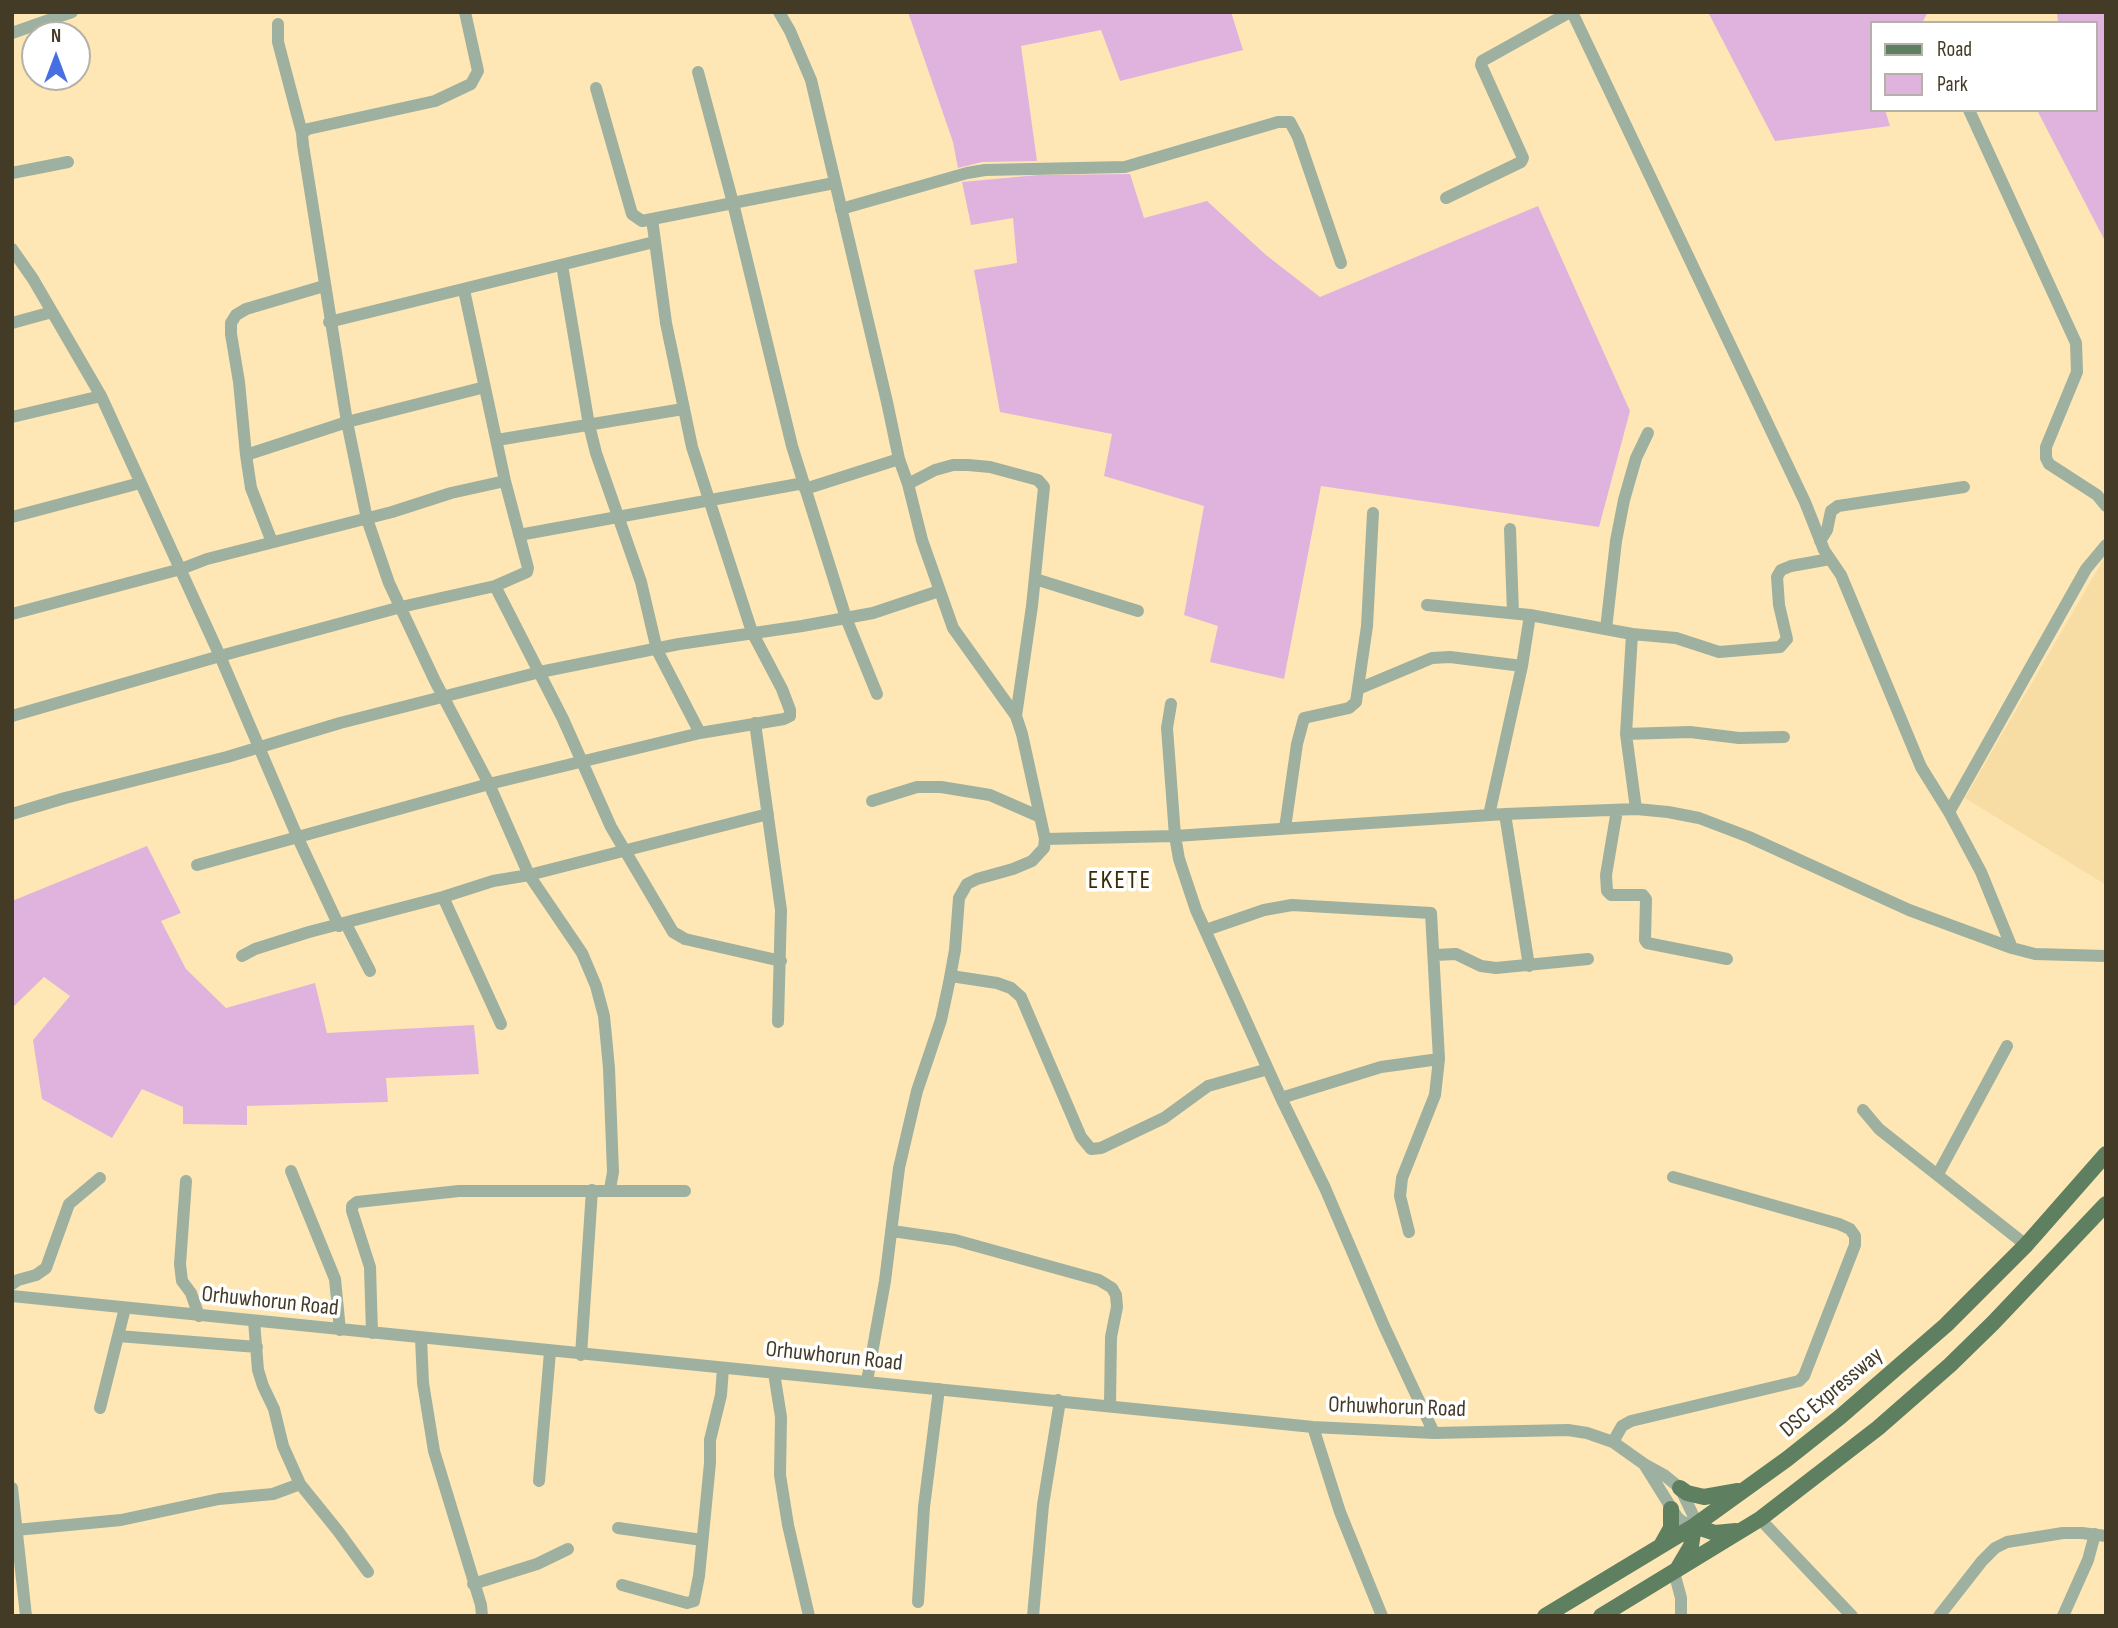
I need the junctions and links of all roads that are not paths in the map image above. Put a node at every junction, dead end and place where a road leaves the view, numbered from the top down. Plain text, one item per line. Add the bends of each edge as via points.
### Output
1 (72, 12) edge
2 (466, 12) edge
3 (779, 12) edge
4 (1571, 12) edge
5 (278, 24) dead end
6 (12, 33) edge
7 (698, 72) dead end
8 (596, 88) dead end
9 (1970, 112) edge
10 (302, 133) junction
11 (68, 162) dead end
12 (12, 173) edge
13 (834, 183) junction
14 (1446, 198) dead end
15 (733, 203) junction
16 (841, 209) junction
17 (652, 219) junction
18 (654, 242) junction
19 (12, 249) edge
20 (1342, 263) dead end
21 (562, 265) junction
22 (324, 286) junction
23 (464, 290) junction
24 (52, 312) junction
25 (330, 322) junction
26 (12, 323) edge
27 (485, 387) junction
28 (101, 396) junction
29 (683, 409) junction
30 (12, 417) edge
31 (347, 422) junction
32 (589, 425) junction
33 (1648, 433) dead end
34 (496, 440) junction
35 (246, 455) junction
36 (899, 459) junction
37 (505, 481) junction
38 (140, 483) junction
39 (908, 484) junction
40 (804, 486) junction
41 (1964, 488) dead end
42 (711, 500) junction
43 (2106, 506) edge
44 (1373, 513) dead end
45 (12, 517) edge
46 (619, 518) junction
47 (367, 519) junction
48 (1510, 528) dead end
49 (519, 535) junction
50 (1820, 541) junction
51 (272, 542) junction
52 (2106, 545) edge
53 (1830, 559) junction
54 (181, 569) junction
55 (1035, 579) junction
56 (495, 586) junction
57 (939, 591) junction
58 (1427, 605) dead end
59 (401, 607) junction
60 (1138, 611) dead end
61 (1513, 613) junction
62 (12, 614) edge
63 (1530, 615) junction
64 (846, 618) junction
65 (1606, 629) junction
66 (752, 632) junction
67 (1632, 634) junction
68 (657, 650) junction
69 (220, 656) junction
70 (1522, 666) junction
71 (540, 672) junction
72 (1359, 689) junction
73 (877, 694) dead end
74 (444, 697) junction
75 (1171, 704) dead end
76 (12, 716) edge
77 (1016, 716) junction
78 (755, 723) junction
79 (700, 733) junction
80 (1626, 734) junction
81 (1784, 737) dead end
82 (258, 747) junction
83 (580, 761) junction
84 (489, 784) junction
85 (872, 801) dead end
86 (1636, 809) junction
87 (1617, 810) junction
88 (1950, 812) junction
89 (12, 814) edge
90 (768, 814) junction
91 (1504, 814) junction
92 (1489, 815) junction
93 (1038, 816) junction
94 (1285, 828) junction
95 (297, 836) junction
96 (1175, 836) junction
97 (1045, 839) junction
98 (625, 851) junction
99 (197, 865) dead end
100 (529, 875) junction
101 (443, 897) junction
102 (342, 925) junction
103 (1206, 930) junction
104 (2012, 948) junction
105 (1435, 955) junction
106 (242, 956) dead end
107 (2106, 956) edge
108 (1588, 959) dead end
109 (1727, 959) dead end
110 (781, 961) junction
111 (1529, 966) junction
112 (370, 971) dead end
113 (951, 976) junction
114 (778, 1022) dead end
115 (501, 1024) dead end
116 (2007, 1046) dead end
117 (1439, 1059) junction
118 (1268, 1069) junction
119 (1281, 1098) junction
120 (1863, 1110) dead end
121 (2106, 1154) edge
122 (291, 1171) dead end
123 (1938, 1174) junction
124 (1673, 1177) dead end
125 (100, 1178) dead end
126 (186, 1181) dead end
127 (610, 1189) junction
128 (592, 1190) junction
129 (685, 1191) dead end
130 (2106, 1204) edge
131 (892, 1231) junction
132 (1409, 1232) dead end
133 (2026, 1245) junction
134 (12, 1284) edge
135 (12, 1296) edge
136 (125, 1308) junction
137 (199, 1316) junction
138 (254, 1321) junction
139 (341, 1330) junction
140 (372, 1333) junction
141 (118, 1336) junction
142 (421, 1338) junction
143 (257, 1347) junction
144 (550, 1352) junction
145 (580, 1355) junction
146 (723, 1368) junction
147 (774, 1373) junction
148 (867, 1381) junction
149 (939, 1389) junction
150 (1058, 1399) junction
151 (1110, 1405) junction
152 (100, 1408) dead end
153 (1314, 1427) junction
154 (1434, 1433) junction
155 (1613, 1441) junction
156 (1644, 1464) junction
157 (539, 1481) dead end
158 (300, 1484) junction
159 (12, 1488) edge
160 (1680, 1488) junction
161 (1743, 1490) junction
162 (1671, 1509) junction
163 (1753, 1523) junction
164 (1694, 1526) junction
165 (618, 1528) dead end
166 (16, 1530) junction
167 (2100, 1535) edge
168 (702, 1540) junction
169 (1660, 1547) junction
170 (568, 1549) dead end
171 (368, 1572) dead end
172 (1674, 1572) junction
173 (473, 1584) junction
174 (622, 1585) dead end
175 (694, 1601) junction
176 (918, 1602) dead end
177 (26, 1616) edge
178 (482, 1616) edge
179 (693, 1616) edge
180 (809, 1616) edge
181 (1033, 1616) edge
182 (1382, 1616) edge
183 (1545, 1616) edge
184 (1601, 1616) edge
185 (1681, 1616) edge
186 (1852, 1616) edge
187 (1939, 1616) edge
188 (2063, 1616) edge

1 - 6 street
2 - 10 street via 478,71 471,84 435,101 335,121
3 - 13 street via 810,80
4 - 14 street via 1482,61 1523,158
4 - 50 street
5 - 10 street via 278,42
7 - 15 street
8 - 17 street via 632,214 642,221
9 - 43 street via 2076,343 2077,372 2046,447 2046,458
10 - 22 street
11 - 12 street
13 - 15 street
13 - 16 street
15 - 17 street
15 - 40 street
16 - 20 street via 985,170 1125,167 1290,122
16 - 36 street
17 - 18 street
18 - 21 street
18 - 29 street
19 - 24 street
21 - 23 street
21 - 32 street
22 - 25 street
22 - 35 street via 246,309 231,323
23 - 25 street
23 - 27 street
24 - 26 street
24 - 28 street
25 - 31 street
27 - 31 street
27 - 34 street
28 - 30 street
28 - 38 street
29 - 32 street
29 - 42 street
31 - 35 street
31 - 47 street
32 - 34 street
32 - 46 street
33 - 65 street via 1624,500
34 - 37 street
35 - 51 street via 251,488
36 - 39 street
36 - 40 street
37 - 47 street
37 - 49 street
38 - 45 street
38 - 54 street
39 - 55 street via 953,465 990,467 1038,480 1045,493
39 - 57 street
40 - 42 street
40 - 64 street
41 - 50 street via 1838,506 1831,511
42 - 46 street
42 - 66 street
44 - 72 street
46 - 49 street
46 - 68 street
47 - 51 street
47 - 59 street
48 - 61 street
49 - 56 street via 527,572
50 - 53 street
51 - 54 street
52 - 88 street via 2086,569
53 - 67 street via 1791,566 1777,577 1787,639 1780,647 1719,652 1676,638
53 - 88 street via 1841,575 1921,767
54 - 62 street
54 - 69 street
55 - 60 street
55 - 77 street
56 - 59 street
56 - 71 street
57 - 64 street
57 - 77 street via 953,628
58 - 61 street
59 - 69 street
59 - 74 street
61 - 63 street
63 - 65 street
63 - 70 street
64 - 66 street
64 - 73 street
65 - 67 street
66 - 68 street
66 - 78 street via 790,710 784,719
67 - 80 street
68 - 71 street
68 - 79 street
69 - 76 street
69 - 82 street
70 - 72 street via 1432,658
70 - 92 street
71 - 74 street
71 - 83 street
72 - 94 street via 1354,706 1304,718
74 - 82 street
74 - 84 street
75 - 96 street via 1167,728
77 - 93 street
78 - 79 street
78 - 90 street
79 - 83 street
80 - 81 street
80 - 86 street
82 - 89 street
82 - 95 street
83 - 84 street
83 - 98 street
84 - 95 street
84 - 100 street
85 - 93 street via 917,787 941,787 990,795
86 - 87 street
86 - 104 street via 1699,818 1737,832 1909,910
87 - 91 street
87 - 109 street via 1606,891 1643,895 1647,943
88 - 104 street
90 - 98 street
90 - 110 street via 781,910
91 - 92 street
91 - 111 street
92 - 94 street
93 - 97 street
94 - 96 street
95 - 99 street
95 - 102 street
96 - 97 street
96 - 103 street
97 - 113 street via 1044,848 1031,861 967,884 959,898
98 - 100 street
98 - 110 street via 677,935
100 - 101 street
100 - 127 street via 582,953 604,1016 613,1172
101 - 102 street
101 - 115 street
102 - 106 street
102 - 112 street
103 - 105 street via 1292,905 1427,911 1433,919
103 - 118 street
104 - 107 street via 2035,954
105 - 111 street via 1456,954 1496,968
105 - 117 street
108 - 111 street
110 - 114 street
113 - 118 street via 997,983 1021,998 1081,1137 1091,1149 1164,1118 1208,1086
113 - 131 street via 909,1125
116 - 123 street
117 - 119 street via 1381,1067
117 - 132 street via 1435,1095 1402,1178 1400,1196
118 - 119 street
119 - 154 street
120 - 123 street
121 - 133 main road, DSC Expressway
122 - 139 street via 335,1279
123 - 133 street
124 - 155 street via 1839,1224 1850,1229 1855,1245 1799,1381 1631,1421
125 - 134 street via 69,1204 46,1268
126 - 137 street via 180,1264 182,1280
127 - 128 street
127 - 129 street
128 - 140 street via 459,1191 357,1202 352,1211 370,1267
128 - 145 street
130 - 163 main road via 1950,1365 1878,1428
131 - 148 street
131 - 151 street via 954,1240 1099,1280 1112,1288 1117,1307 1111,1337
133 - 161 main road, DSC Expressway via 1873,1390
135 - 136 street, Orhuwhorun Road
136 - 137 street, Orhuwhorun Road
136 - 141 street
137 - 138 street, Orhuwhorun Road
138 - 139 street, Orhuwhorun Road
138 - 143 street
139 - 140 street, Orhuwhorun Road
140 - 142 street, Orhuwhorun Road
141 - 143 street
141 - 152 street
142 - 144 street, Orhuwhorun Road
142 - 173 street via 434,1451
143 - 158 street via 263,1386
144 - 145 street, Orhuwhorun Road
144 - 157 street
145 - 146 street, Orhuwhorun Road
146 - 147 street, Orhuwhorun Road
146 - 168 street via 709,1440
147 - 148 street, Orhuwhorun Road
147 - 180 street via 780,1475
148 - 149 street, Orhuwhorun Road
149 - 150 street, Orhuwhorun Road
149 - 176 street
150 - 151 street, Orhuwhorun Road
150 - 181 street
151 - 153 street, Orhuwhorun Road
153 - 154 street, Orhuwhorun Road
153 - 182 street via 1340,1512
154 - 155 street, Orhuwhorun Road via 1568,1430
155 - 156 street, Orhuwhorun Road
156 - 160 street, Orhuwhorun Road
156 - 162 street
158 - 166 street via 273,1494 219,1499 121,1520
158 - 171 street
159 - 166 street
160 - 161 main road via 1704,1497
160 - 164 street
161 - 164 main road, DSC Expressway
162 - 164 street
162 - 169 main road via 1671,1528
163 - 164 main road via 1715,1533
163 - 172 main road
163 - 186 street
164 - 169 main road, DSC Expressway
164 - 172 main road via 1691,1546
165 - 168 street
166 - 177 street
167 - 187 street via 2063,1533 1995,1548
167 - 188 street
168 - 175 street
169 - 183 main road, DSC Expressway
170 - 173 street
172 - 184 main road
172 - 185 street
173 - 178 street
174 - 175 street
175 - 179 street

